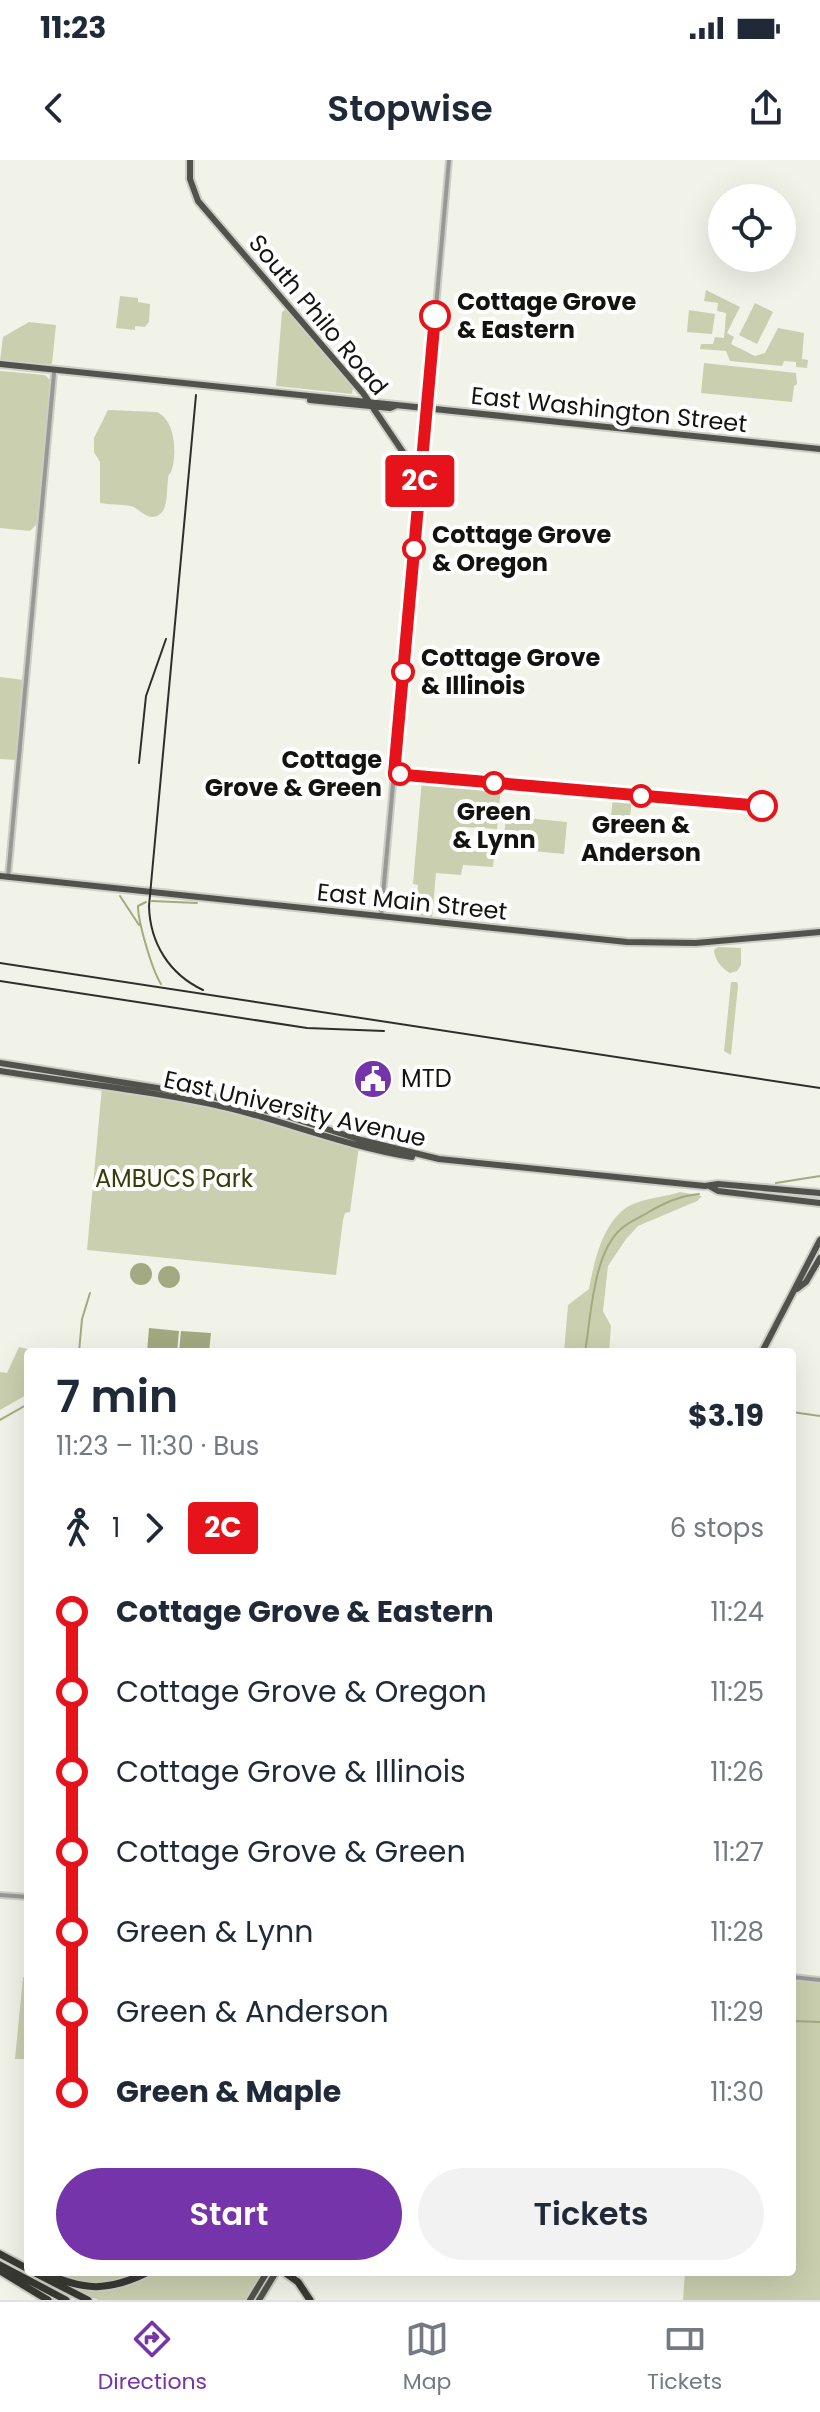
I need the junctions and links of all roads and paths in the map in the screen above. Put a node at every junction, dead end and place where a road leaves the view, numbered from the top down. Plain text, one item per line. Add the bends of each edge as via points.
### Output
1 (190, 160) edge
2 (449, 160) edge
3 (0, 366) edge
4 (54, 373) junction
5 (358, 386) junction
6 (350, 400) junction
7 (371, 404) junction
8 (427, 409) junction
9 (820, 449) edge
10 (419, 496) junction
11 (4, 876) edge
12 (381, 917) junction
13 (820, 932) edge
14 (0, 1063) edge
15 (0, 1071) edge
16 (439, 1159) junction
17 (709, 1186) junction
18 (820, 1193) edge
19 (818, 1204) edge
20 (820, 1240) edge
21 (820, 1258) edge
22 (797, 1289) junction
23 (764, 1348) edge
24 (0, 1895) edge
25 (24, 1897) edge
26 (796, 1977) edge
27 (820, 1980) edge
28 (0, 2253) edge
29 (24, 2266) edge
30 (0, 2268) edge
31 (43, 2276) edge
32 (52, 2276) edge
33 (139, 2276) edge
34 (265, 2276) edge
35 (274, 2276) edge
36 (290, 2276) edge
37 (296, 2276) edge
38 (298, 2282) junction
39 (48, 2300) edge
40 (66, 2300) edge
41 (88, 2300) edge
42 (250, 2300) edge
43 (259, 2300) edge
44 (310, 2300) edge

1 - 5 main road, South Philo Road via 192,187 202,207
2 - 8 street
3 - 4 main road, East Washington Street
3 - 6 main road, East Washington Street
4 - 7 main road, East Washington Street
4 - 11 street
5 - 6 main road
5 - 7 main road, South Philo Road
6 - 7 main road, East Washington Street
7 - 8 main road, East Washington Street
7 - 10 main road, South Philo Road via 413,467
8 - 9 main road, East Washington Street
8 - 10 street
10 - 12 street
11 - 12 main road, East Main Street
12 - 13 main road, East Main Street via 642,943
14 - 16 main road, East University Avenue via 214,1097
15 - 16 main road, East University Avenue via 203,1103 380,1151
16 - 17 main road, East University Avenue
17 - 18 main road, East University Avenue
17 - 19 main road, East University Avenue
20 - 22 main road
21 - 22 main road
22 - 23 main road
24 - 25 street
26 - 27 street
28 - 29 highway
30 - 39 highway
30 - 40 highway
31 - 41 highway
32 - 33 highway via 99,2288
34 - 42 main road
35 - 43 main road
36 - 38 highway
37 - 38 highway
38 - 44 highway

